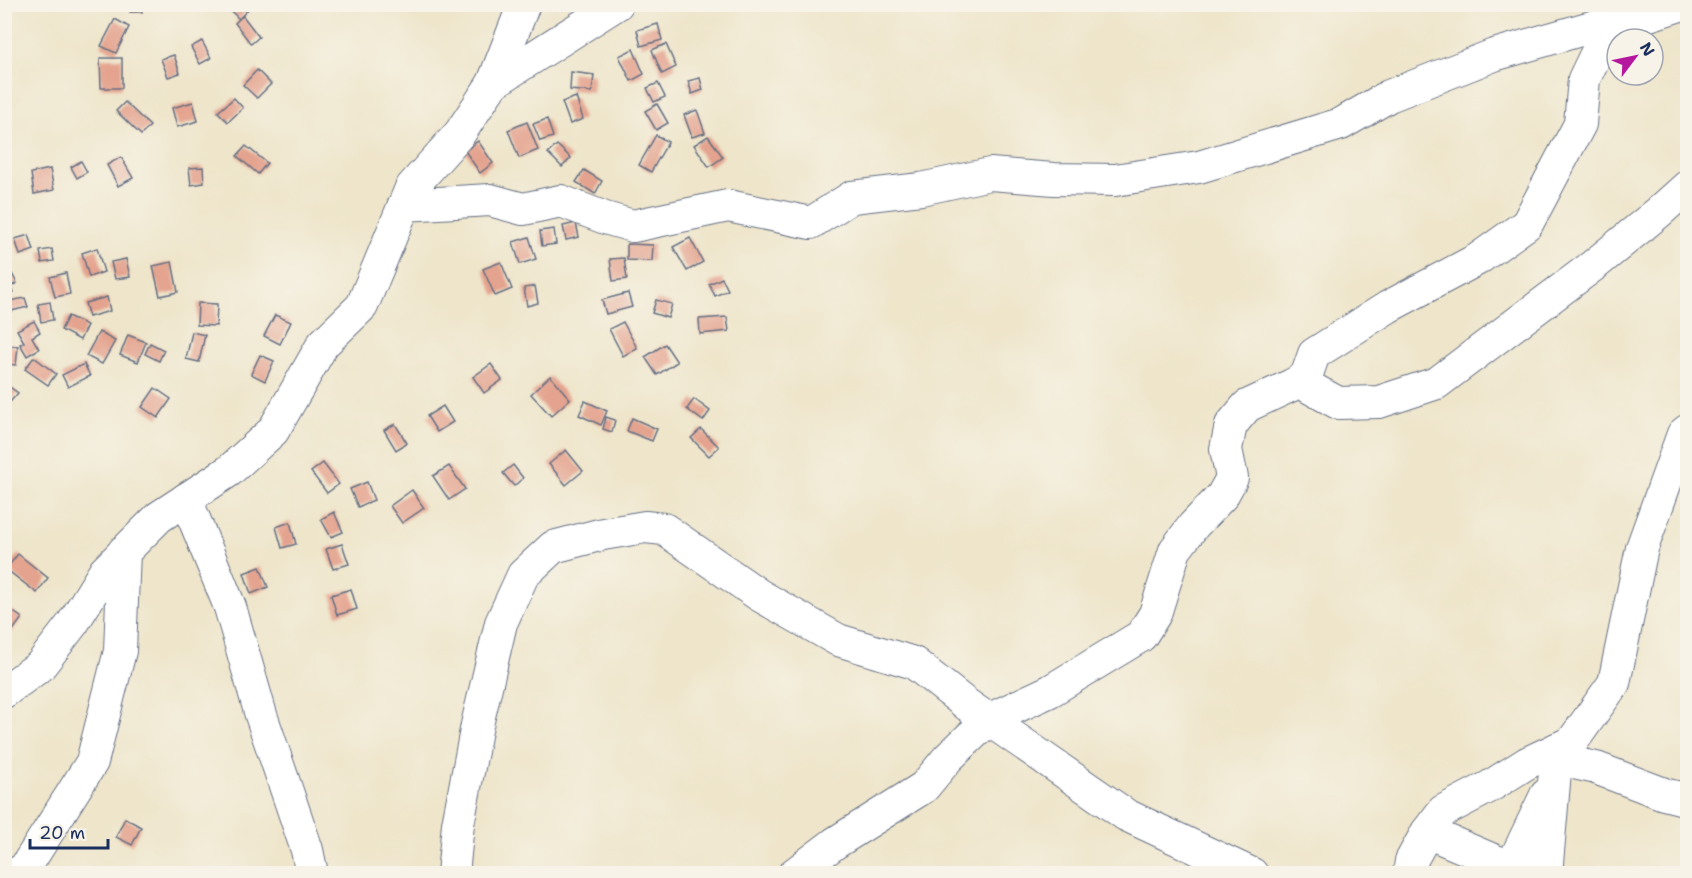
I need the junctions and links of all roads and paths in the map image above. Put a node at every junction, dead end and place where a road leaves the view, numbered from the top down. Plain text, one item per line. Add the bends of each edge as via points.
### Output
1 (524, 4) edge
2 (617, 4) edge
3 (1683, 4) edge
4 (1618, 23) junction
5 (493, 83) junction
6 (1688, 186) edge
7 (404, 205) junction
8 (1306, 377) junction
9 (1688, 430) edge
10 (186, 499) junction
11 (124, 552) junction
12 (4, 692) edge
13 (988, 720) junction
14 (1556, 763) junction
15 (1688, 800) edge
16 (1427, 832) junction
17 (1515, 871) edge
18 (16, 873) edge
19 (312, 873) edge
20 (453, 873) edge
21 (794, 873) edge
22 (1251, 873) edge
23 (1409, 873) edge
24 (1546, 873) edge

1 - 5 street
2 - 5 street
3 - 4 street
4 - 7 street via 1494,54 1389,96 1341,124 1199,167 1115,180 990,174 921,189 852,197 811,223 728,206 633,226 561,201 523,209 490,200
4 - 8 street via 1584,79 1580,124 1527,224 1478,259 1388,307 1314,354
5 - 7 street via 460,133 411,188
6 - 8 street via 1594,265 1437,383 1379,402 1338,403 1309,387
7 - 10 street via 362,306 323,344 273,431 229,471
8 - 13 street via 1247,406 1231,425 1226,449 1232,478 1222,496 1175,550 1155,614 1141,636 1050,691
9 - 14 street via 1683,434 1641,548 1614,683
10 - 11 street via 159,517
10 - 19 street via 230,608
11 - 12 street via 105,571 74,623 40,666
11 - 18 street via 120,651 92,762 25,868
13 - 20 street via 914,663 838,640 759,595 664,529 645,527 553,547 523,575 501,623 460,813
13 - 21 street via 924,787
13 - 22 street via 1126,815
14 - 15 street via 1596,768
14 - 16 street via 1527,763 1443,812
14 - 17 street
14 - 24 street
16 - 17 street
16 - 23 street

